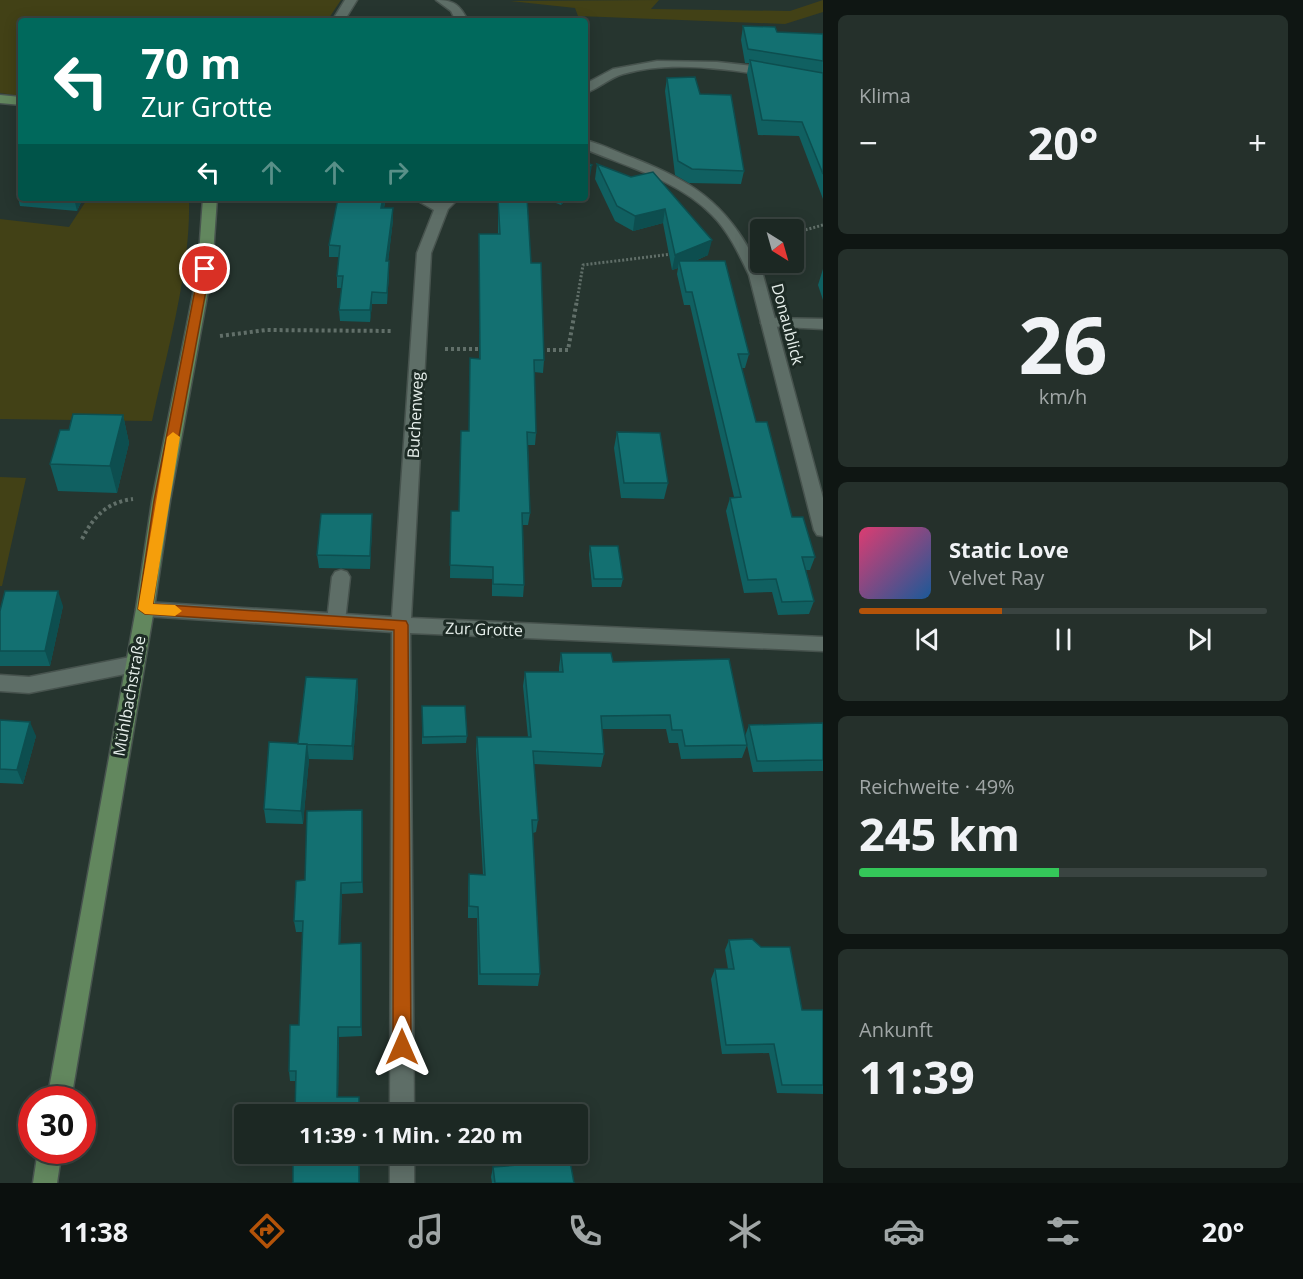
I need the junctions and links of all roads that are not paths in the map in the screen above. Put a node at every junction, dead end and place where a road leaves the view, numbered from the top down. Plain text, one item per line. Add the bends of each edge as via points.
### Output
1 (351, 0) edge
2 (442, 0) edge
3 (340, 18) edge
4 (460, 18) edge
5 (780, 73) edge
6 (588, 87) edge
7 (0, 99) edge
8 (18, 101) edge
9 (588, 145) edge
10 (210, 201) edge
11 (447, 203) edge
12 (769, 323) junction
13 (823, 324) edge
14 (823, 530) edge
15 (341, 577) dead end
16 (145, 609) junction
17 (336, 621) junction
18 (401, 625) junction
19 (823, 644) edge
20 (135, 664) junction
21 (0, 683) edge
22 (61, 1086) edge
23 (402, 1104) edge
24 (48, 1164) edge
25 (402, 1164) edge
26 (45, 1183) edge
27 (402, 1183) edge

1 - 3 street
2 - 4 street via 456,9
5 - 6 street via 650,65 621,70
7 - 8 main road
9 - 12 street, Donaublick via 693,192 717,211 738,239 756,274
10 - 16 main road, Mühlbachstraße via 205,269 161,501
11 - 18 street, Buchenweg via 423,253
12 - 13 street
12 - 14 street, Donaublick
15 - 17 street
16 - 17 street, Zur Grotte
16 - 20 main road, Mühlbachstraße
17 - 18 street, Zur Grotte
18 - 19 street, Zur Grotte
18 - 23 street, Buchenweg
20 - 21 street via 29,685
20 - 22 main road, Mühlbachstraße
24 - 26 main road
25 - 27 street

